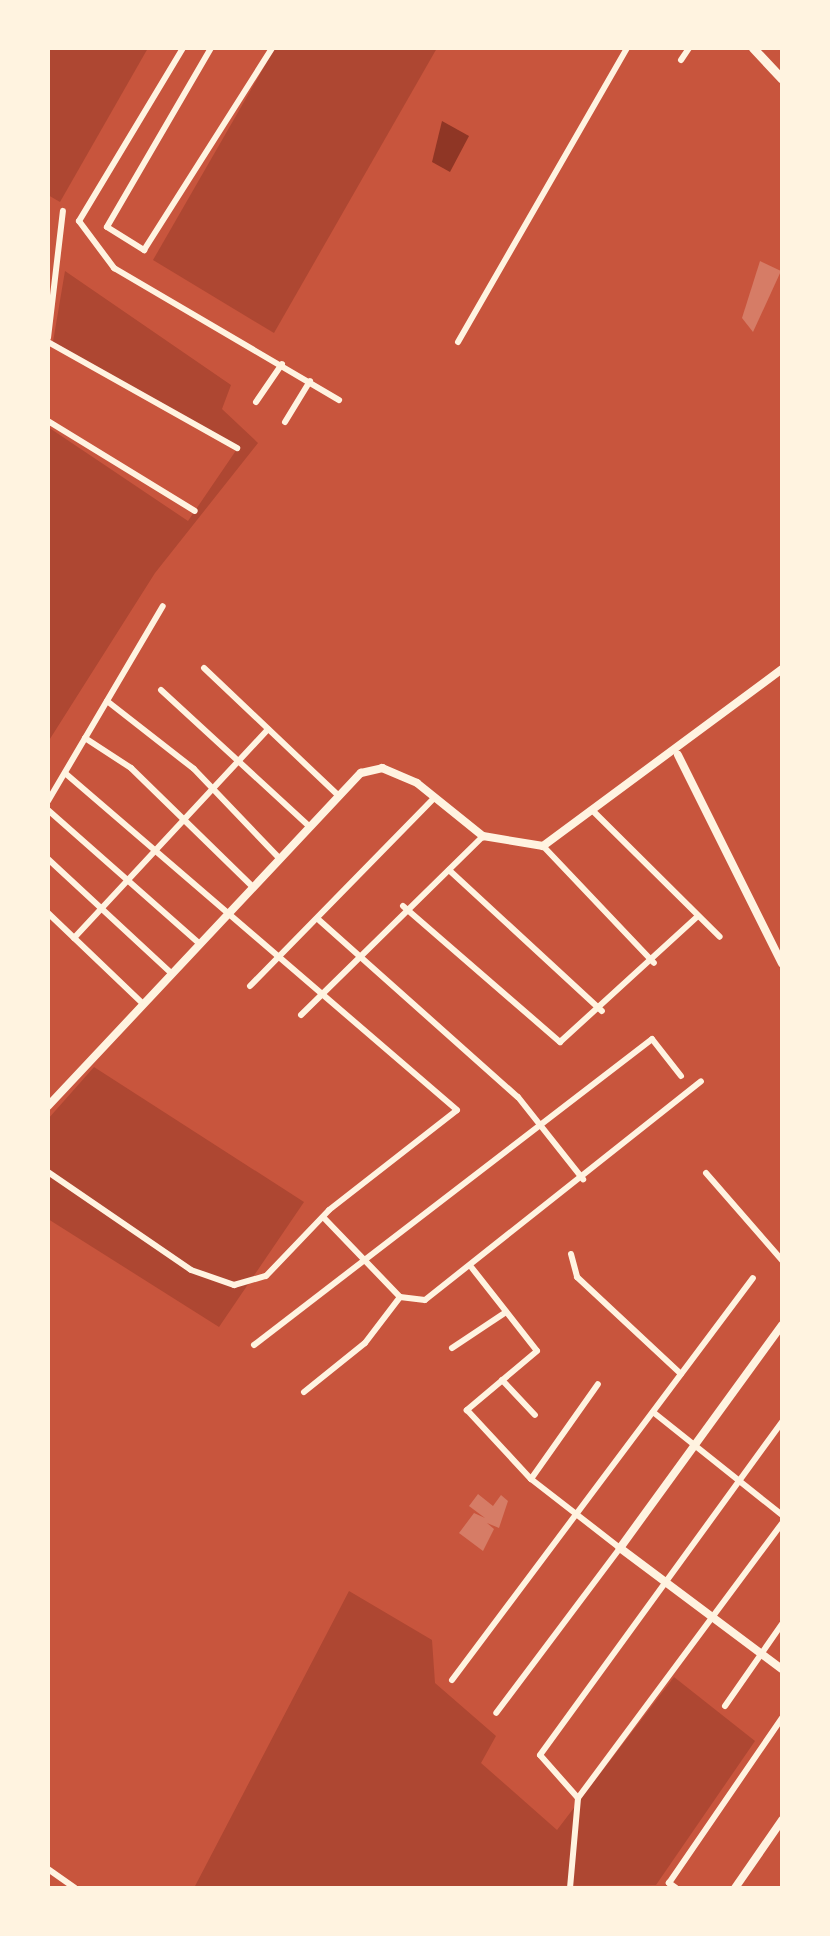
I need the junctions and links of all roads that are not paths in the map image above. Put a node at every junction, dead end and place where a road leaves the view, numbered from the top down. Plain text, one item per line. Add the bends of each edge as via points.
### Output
1 (183, 48) edge
2 (211, 48) edge
3 (269, 48) edge
4 (627, 48) edge
5 (690, 48) edge
6 (752, 48) edge
7 (682, 60) dead end
8 (782, 79) edge
9 (63, 211) dead end
10 (50, 280) edge
11 (48, 340) edge
12 (458, 342) dead end
13 (282, 364) junction
14 (310, 381) junction
15 (340, 400) dead end
16 (256, 402) dead end
17 (48, 421) edge
18 (285, 422) dead end
19 (238, 448) dead end
20 (196, 511) dead end
21 (163, 606) dead end
22 (204, 668) dead end
23 (782, 669) edge
24 (161, 690) dead end
25 (107, 702) junction
26 (268, 729) junction
27 (85, 738) junction
28 (678, 754) junction
29 (238, 760) junction
30 (64, 772) junction
31 (212, 788) junction
32 (339, 796) junction
33 (435, 798) junction
34 (48, 801) edge
35 (48, 810) edge
36 (594, 812) junction
37 (183, 817) junction
38 (310, 827) junction
39 (483, 836) junction
40 (542, 846) junction
41 (152, 850) junction
42 (48, 858) edge
43 (280, 859) junction
44 (449, 870) junction
45 (125, 880) junction
46 (254, 887) junction
47 (403, 906) junction
48 (102, 908) junction
49 (48, 913) edge
50 (226, 916) junction
51 (698, 916) junction
52 (318, 920) junction
53 (720, 937) dead end
54 (74, 938) junction
55 (199, 943) junction
56 (280, 953) junction
57 (356, 954) junction
58 (654, 963) junction
59 (782, 964) edge
60 (169, 972) junction
61 (250, 986) dead end
62 (322, 989) junction
63 (141, 1002) junction
64 (602, 1011) junction
65 (300, 1014) dead end
66 (681, 1076) dead end
67 (701, 1081) dead end
68 (48, 1106) edge
69 (542, 1126) junction
70 (48, 1172) edge
71 (706, 1173) dead end
72 (583, 1179) junction
73 (325, 1219) junction
74 (571, 1254) dead end
75 (782, 1260) edge
76 (368, 1262) junction
77 (472, 1268) junction
78 (752, 1278) dead end
79 (400, 1297) junction
80 (506, 1312) junction
81 (782, 1325) edge
82 (254, 1345) dead end
83 (452, 1348) dead end
84 (680, 1374) junction
85 (502, 1380) junction
86 (598, 1384) dead end
87 (304, 1392) dead end
88 (653, 1412) junction
89 (536, 1415) dead end
90 (782, 1422) edge
91 (695, 1445) junction
92 (531, 1479) junction
93 (741, 1482) junction
94 (782, 1514) edge
95 (577, 1515) junction
96 (782, 1523) edge
97 (620, 1548) junction
98 (668, 1586) junction
99 (712, 1620) junction
100 (782, 1624) edge
101 (762, 1654) junction
102 (782, 1669) edge
103 (452, 1680) dead end
104 (726, 1706) dead end
105 (496, 1713) dead end
106 (782, 1718) edge
107 (578, 1798) junction
108 (782, 1820) edge
109 (48, 1868) edge
110 (75, 1888) edge
111 (570, 1888) edge
112 (676, 1888) edge
113 (735, 1888) edge

1 - 13 street via 79,221 114,268
2 - 3 street via 106,227 148,251
4 - 12 street
5 - 7 street
6 - 8 main road
9 - 10 street
10 - 11 street
11 - 19 street
13 - 14 street
13 - 16 street
14 - 15 street
14 - 18 street
17 - 20 street
21 - 25 street
22 - 26 street
23 - 28 street
24 - 29 street
25 - 27 street
25 - 31 street
26 - 29 street
26 - 32 street
27 - 30 street
27 - 37 street
28 - 36 street
28 - 59 street
29 - 31 street
29 - 38 street
30 - 34 street
30 - 41 street
31 - 37 street
31 - 43 street
32 - 33 street via 361,773 382,768
32 - 38 street
33 - 39 street
33 - 52 street
35 - 45 street
36 - 40 street
36 - 51 street
37 - 41 street
37 - 46 street
38 - 43 street
39 - 40 street
39 - 44 street
40 - 58 street
41 - 45 street
41 - 50 street
42 - 48 street
43 - 46 street
44 - 47 street
44 - 64 street
45 - 48 street
45 - 55 street
46 - 50 street
47 - 57 street
47 - 64 street via 551,1040
48 - 54 street
48 - 60 street
49 - 54 street
50 - 55 street
50 - 56 street
51 - 53 street
51 - 58 street
52 - 56 street
52 - 57 street
54 - 63 street
55 - 60 street
56 - 61 street
56 - 62 street
57 - 62 street
57 - 69 street
58 - 64 street
60 - 63 street
62 - 65 street
62 - 73 street via 457,1110
63 - 68 street
66 - 69 street via 652,1039
67 - 72 street
69 - 72 street
69 - 76 street
70 - 73 street via 191,1270 234,1285 266,1276
71 - 75 street
72 - 77 street
73 - 76 street
74 - 84 street via 576,1278
76 - 79 street
76 - 82 street
77 - 79 street via 425,1300
77 - 80 street
78 - 84 street
79 - 87 street via 365,1343
80 - 83 street
80 - 85 street via 537,1350
81 - 91 street
84 - 88 street
85 - 89 street
85 - 92 street via 466,1410
86 - 92 street
88 - 91 street
88 - 95 street
90 - 93 street
91 - 93 street
91 - 97 street
92 - 95 street
93 - 94 street
93 - 98 street
95 - 97 street
95 - 103 street
96 - 99 street
97 - 98 street
97 - 105 street
98 - 99 street
98 - 107 street via 540,1754
99 - 101 street
99 - 107 street
100 - 101 street
101 - 102 street
101 - 104 street
106 - 112 street via 669,1883
107 - 111 street
108 - 113 street
109 - 110 street

